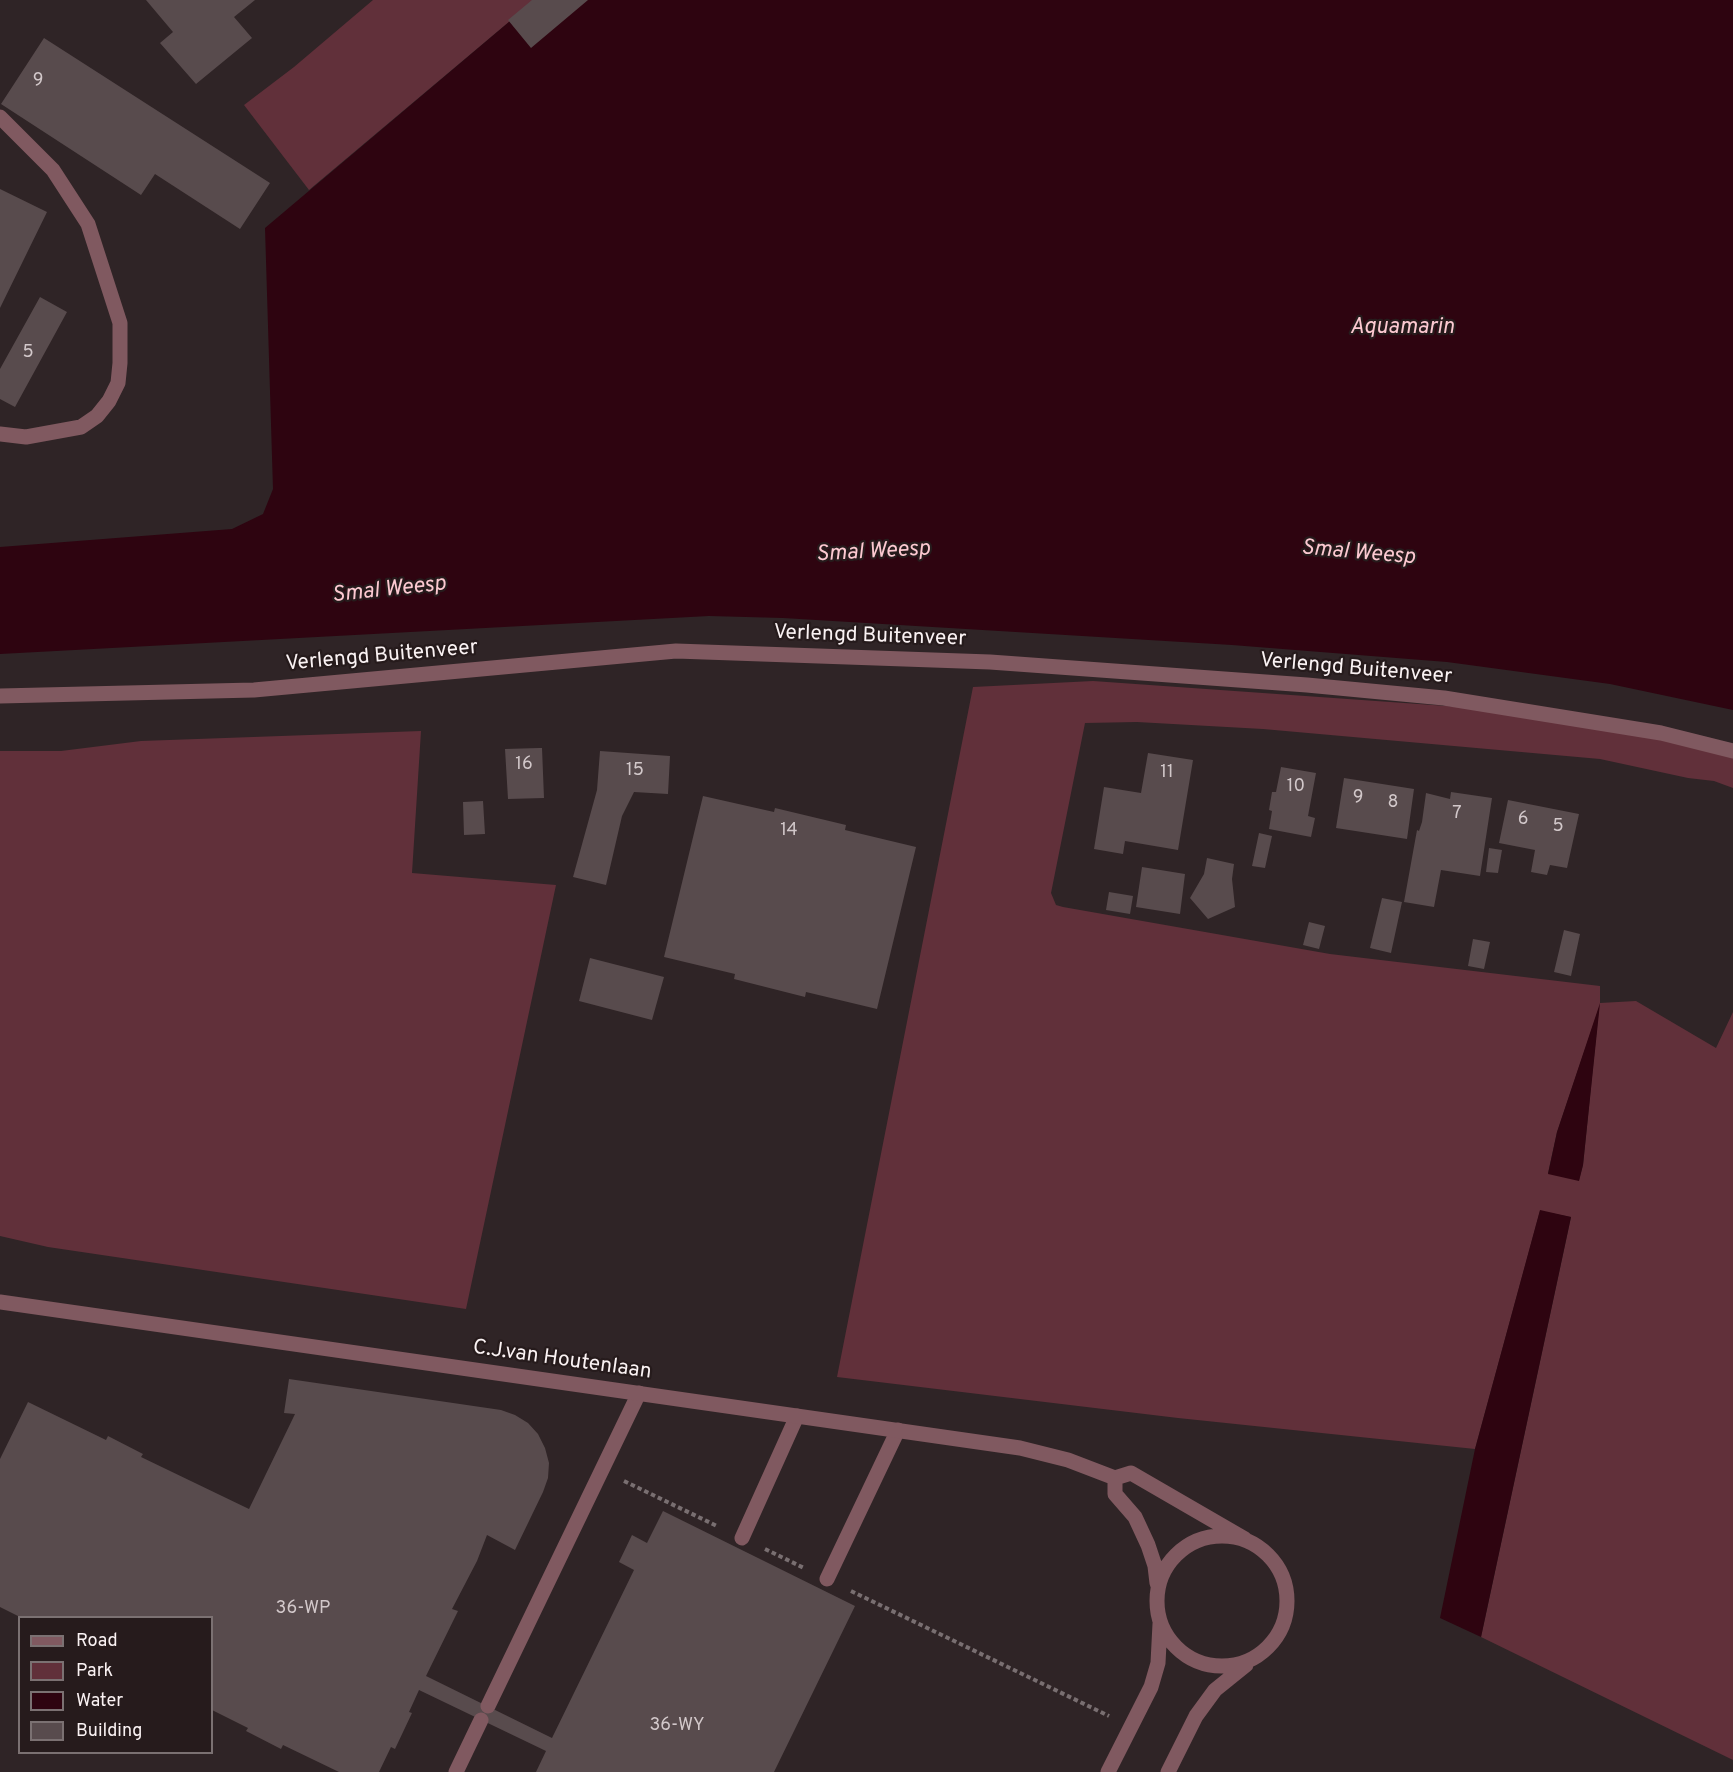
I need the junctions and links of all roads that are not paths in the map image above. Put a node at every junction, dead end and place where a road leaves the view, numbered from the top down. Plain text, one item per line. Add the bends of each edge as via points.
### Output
1 (0, 117) edge
2 (0, 434) edge
3 (0, 696) edge
4 (1733, 751) edge
5 (0, 1302) edge
6 (639, 1393) junction
7 (797, 1416) junction
8 (898, 1430) junction
9 (1115, 1478) junction
10 (742, 1538) road end
11 (1245, 1539) junction
12 (827, 1579) road end
13 (1158, 1587) junction
14 (1160, 1624) junction
15 (1253, 1659) junction
16 (456, 1772) edge
17 (1108, 1772) edge
18 (1168, 1772) edge

1 - 2 street via 53,170 88,224 120,323 118,383 97,416 81,427 26,437
3 - 4 street, Verlengd Buitenveer via 254,690 676,651 990,662 1330,687 1444,698 1661,734
5 - 6 street, C.J.van Houtenlaan
6 - 7 street, C.J.van Houtenlaan
6 - 16 street
7 - 8 street, C.J.van Houtenlaan
7 - 10 street
8 - 9 street, C.J.van Houtenlaan via 1020,1448 1068,1460
8 - 12 street
9 - 11 street, C.J.van Houtenlaan via 1131,1473
9 - 13 street via 1115,1494 1135,1517 1148,1545
11 - 13 street via 1208,1537 1190,1544 1175,1554
11 - 15 street via 1274,1562 1284,1578 1287,1597 1280,1633
13 - 14 street via 1156,1606
14 - 15 street via 1169,1641 1199,1663 1235,1666
14 - 17 street via 1158,1663 1151,1687
15 - 18 street via 1215,1690 1196,1716

